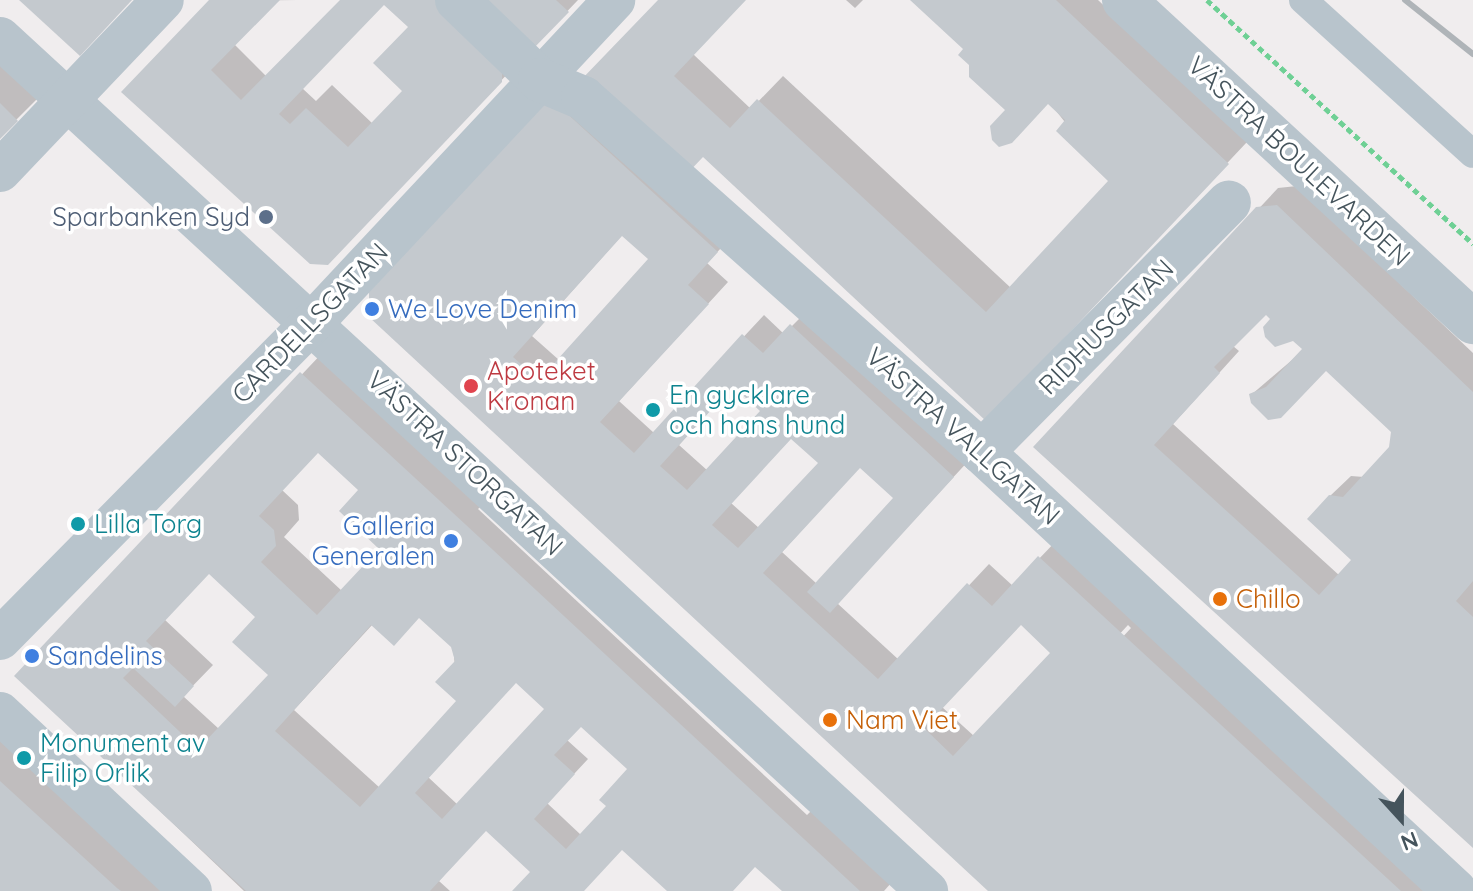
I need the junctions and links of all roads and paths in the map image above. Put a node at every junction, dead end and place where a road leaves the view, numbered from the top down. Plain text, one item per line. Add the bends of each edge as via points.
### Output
1 (163, 0) edge
2 (457, 0) edge
3 (614, 0) edge
4 (1124, 0) edge
5 (1207, 0) edge
6 (1303, 0) edge
7 (0, 38) edge
8 (540, 80) junction
9 (68, 96) junction
10 (1473, 154) edge
11 (0, 171) edge
12 (1229, 202) dead end
13 (1473, 244) edge
14 (313, 322) junction
15 (1473, 322) edge
16 (982, 452) junction
17 (0, 639) edge
18 (0, 713) edge
19 (914, 887) edge
20 (191, 891) edge
21 (1455, 891) edge

1 - 9 street
2 - 8 street, VÄSTRA VALLGATAN
3 - 8 street, CARDELLSGATAN
4 - 15 street, VÄSTRA BOULEVARDEN
5 - 13 path
6 - 10 lane
7 - 9 street, VÄSTRA STORGATAN
8 - 14 street, CARDELLSGATAN
8 - 16 street, VÄSTRA VALLGATAN via 583,98
9 - 11 street
9 - 14 street, VÄSTRA STORGATAN
12 - 16 street, RIDHUSGATAN
14 - 17 street, CARDELLSGATAN
14 - 19 street, VÄSTRA STORGATAN
16 - 21 street, VÄSTRA VALLGATAN
18 - 20 street

